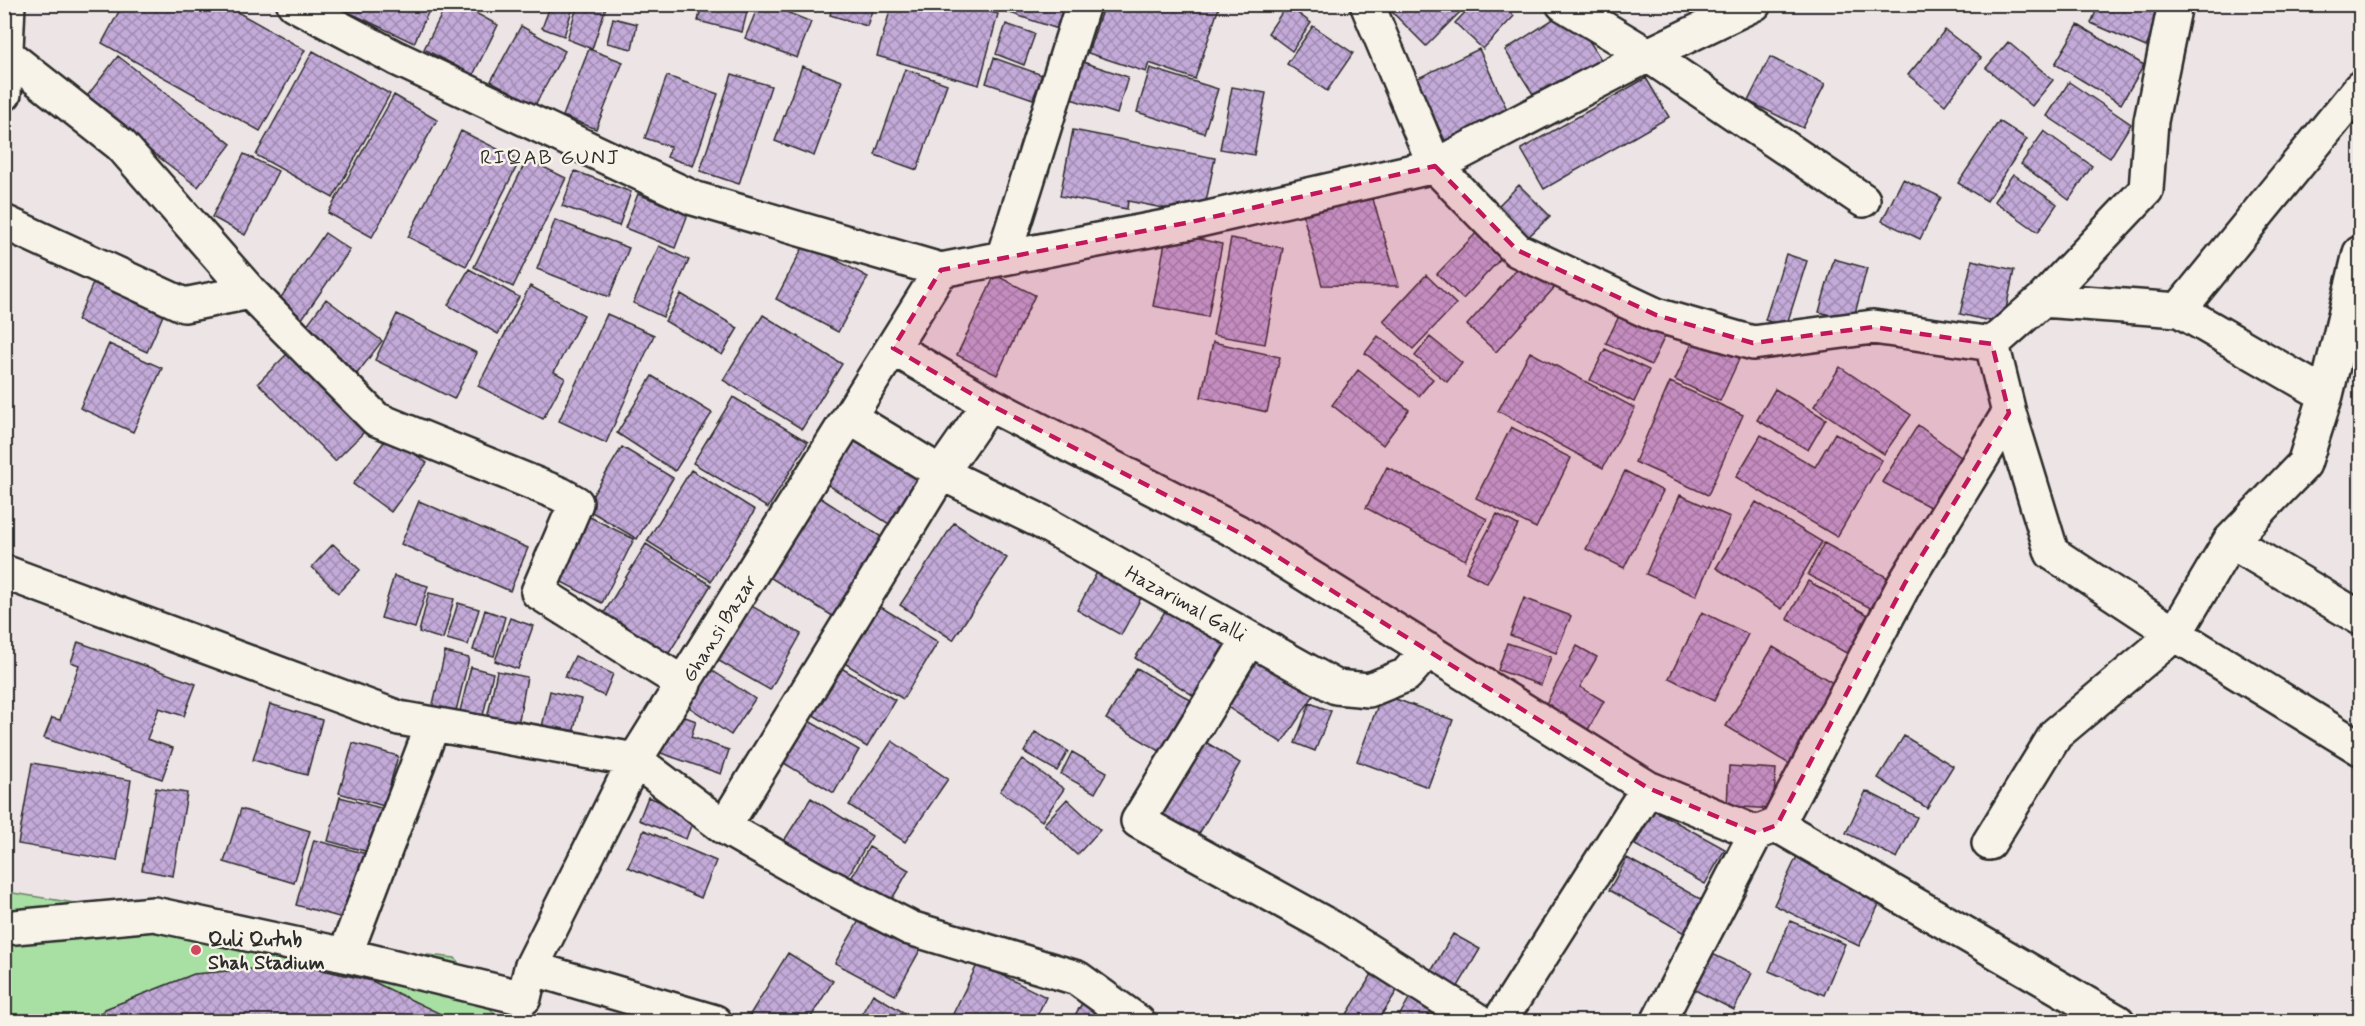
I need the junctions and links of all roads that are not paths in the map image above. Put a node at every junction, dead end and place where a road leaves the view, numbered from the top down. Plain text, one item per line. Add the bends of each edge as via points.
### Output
1 (8, 4) edge
2 (294, 4) edge
3 (1083, 4) edge
4 (1367, 4) edge
5 (1563, 4) edge
6 (1754, 4) edge
7 (2175, 4) edge
8 (8, 55) junction
9 (1648, 55) junction
10 (4, 94) edge
11 (2360, 95) edge
12 (1435, 166) junction
13 (1863, 200) dead end
14 (4, 222) edge
15 (2361, 253) edge
16 (1003, 258) junction
17 (940, 270) junction
18 (250, 292) junction
19 (2042, 300) junction
20 (2180, 310) junction
21 (1992, 344) junction
22 (893, 348) junction
23 (2326, 395) junction
24 (989, 404) junction
25 (2008, 413) junction
26 (849, 417) junction
27 (942, 473) junction
28 (2230, 541) junction
29 (4, 572) edge
30 (2361, 618) edge
31 (2175, 634) junction
32 (1249, 639) junction
33 (1428, 651) junction
34 (684, 684) junction
35 (433, 724) junction
36 (2361, 748) edge
37 (635, 760) junction
38 (1648, 788) junction
39 (724, 827) junction
40 (1766, 829) junction
41 (1989, 843) dead end
42 (4, 928) edge
43 (345, 955) junction
44 (531, 996) edge
45 (716, 1022) edge
46 (1138, 1022) edge
47 (1480, 1022) edge
48 (1499, 1022) edge
49 (1658, 1022) edge
50 (2118, 1022) edge

1 - 8 main road
2 - 17 main road via 396,58 693,198
3 - 16 main road
4 - 12 main road
5 - 9 main road
6 - 9 main road
7 - 19 main road via 2151,121 2146,190
8 - 10 main road
8 - 18 main road via 121,145
9 - 12 main road
9 - 13 main road
11 - 20 main road
12 - 16 main road via 1191,222
12 - 21 main road via 1517,250 1656,315 1753,343 1873,327
14 - 18 main road via 184,305
15 - 23 main road
16 - 17 main road
17 - 22 main road, Ghansi Bazar
18 - 34 main road via 376,419 576,503 538,591
19 - 20 main road
19 - 21 main road
20 - 23 main road
21 - 25 main road
22 - 24 main road
22 - 26 main road, Ghansi Bazar
23 - 28 main road via 2304,464
24 - 27 main road
24 - 33 main road via 1238,532
25 - 31 main road via 2052,553
25 - 40 main road via 1905,583
26 - 27 main road, Hazarimal Galli
26 - 34 main road, Ghansi Bazar
27 - 32 main road, Hazarimal Galli via 1040,521
27 - 39 main road
28 - 30 main road
28 - 31 main road
29 - 35 main road via 399,718
31 - 36 main road
31 - 41 main road via 2056,734
32 - 33 main road, Hazarimal Galli via 1336,687 1369,690 1406,675
32 - 47 main road via 1137,821 1332,928
33 - 38 main road
34 - 37 main road, Ghansi Bazar
35 - 37 main road
35 - 43 main road
37 - 39 main road
37 - 44 main road, Ghansi Bazar
38 - 40 main road
38 - 48 main road
39 - 46 main road via 910,928 1077,978
40 - 49 main road
40 - 50 main road
42 - 43 main road via 154,914
43 - 44 main road
44 - 45 main road

